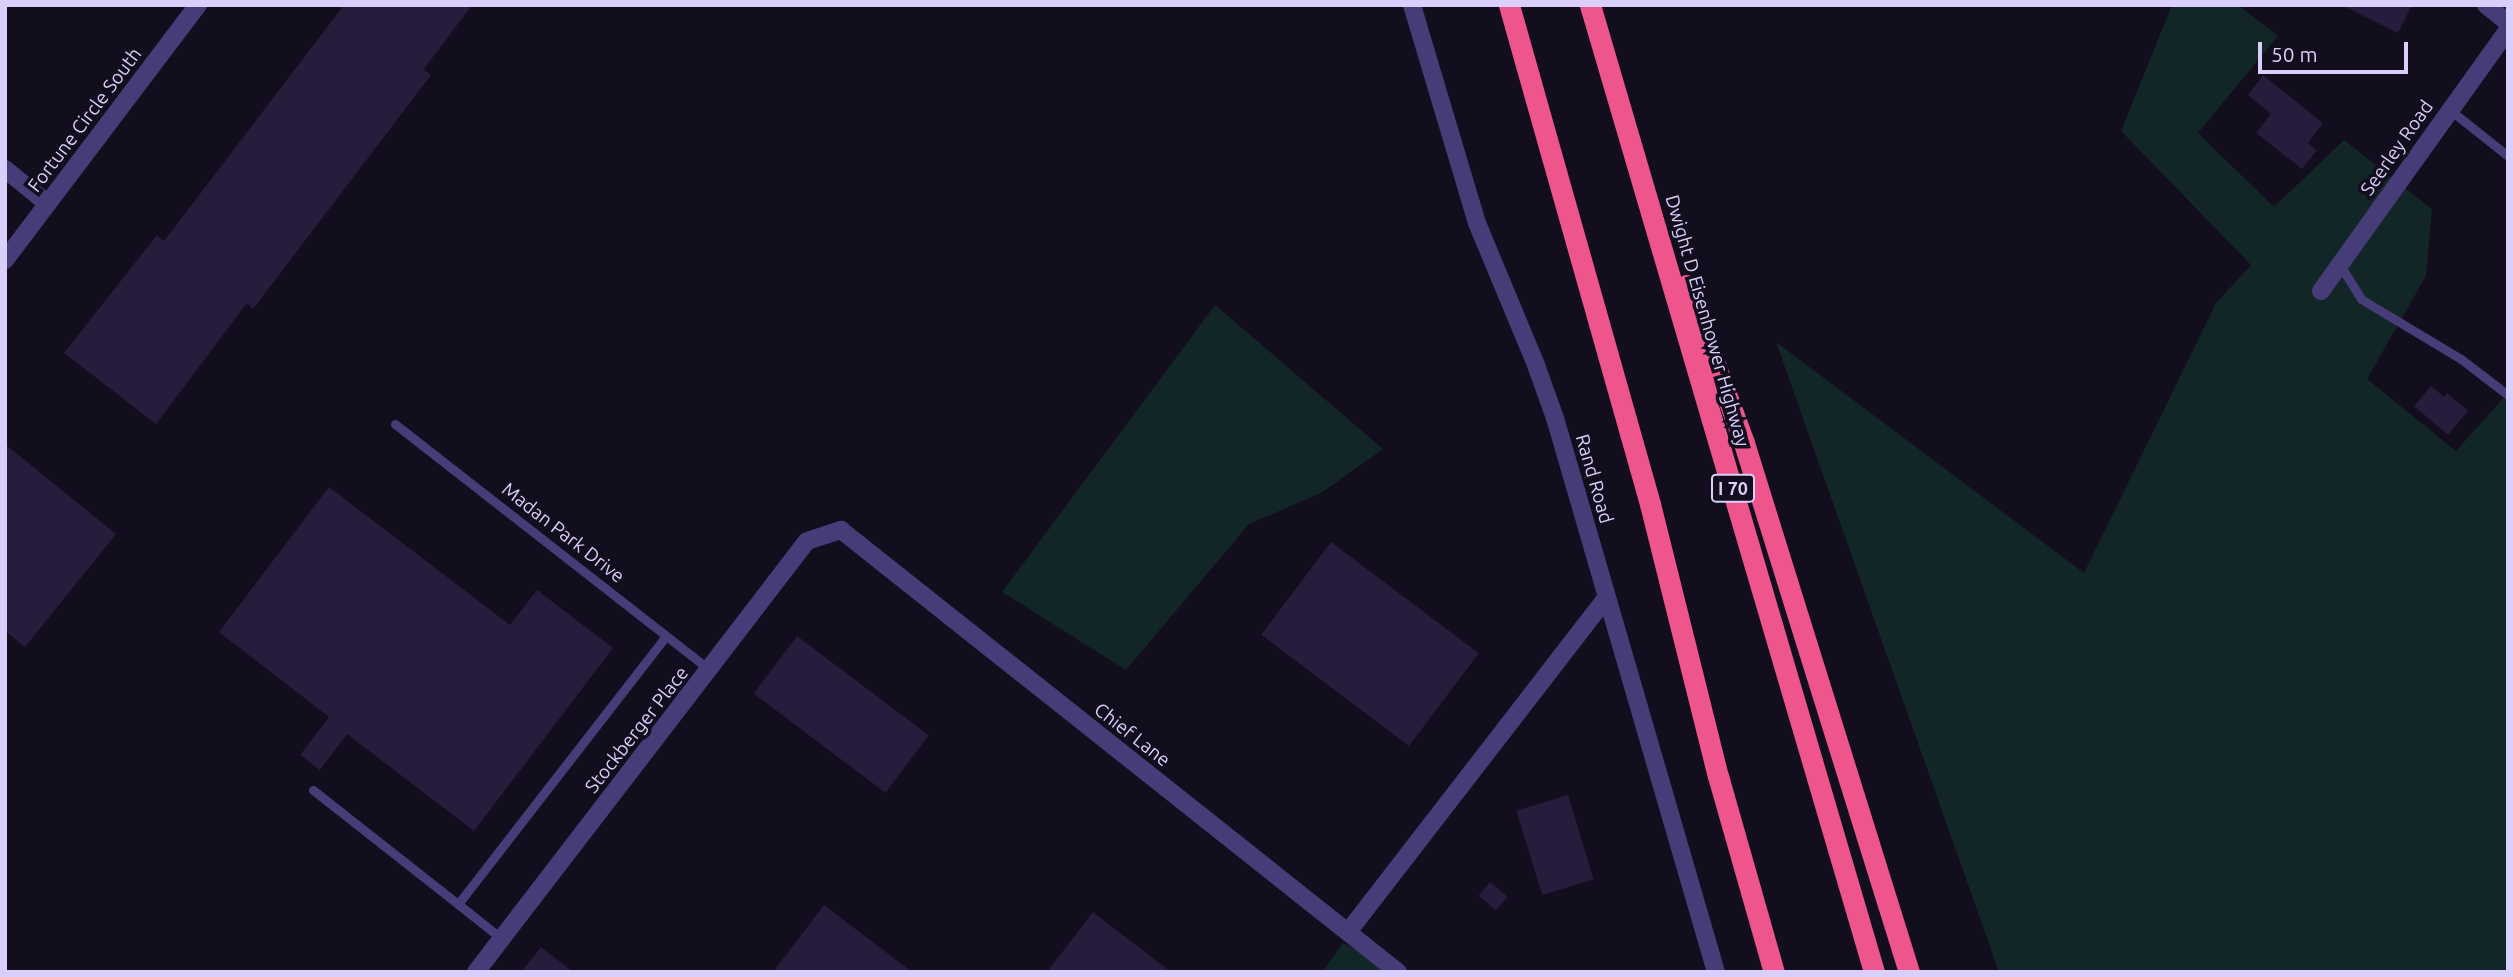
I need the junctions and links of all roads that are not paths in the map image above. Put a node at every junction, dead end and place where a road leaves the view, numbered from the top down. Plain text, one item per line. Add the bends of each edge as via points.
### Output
1 (198, 5) edge
2 (1412, 5) edge
3 (1509, 5) edge
4 (1590, 5) edge
5 (2486, 5) edge
6 (2508, 23) edge
7 (2508, 30) edge
8 (1618, 98) junction
9 (2450, 110) junction
10 (2508, 156) edge
11 (5, 169) edge
12 (48, 204) junction
13 (5, 260) edge
14 (2340, 265) junction
15 (2321, 291) dead end
16 (2508, 395) edge
17 (395, 424) dead end
18 (841, 530) joint
19 (1607, 597) junction
20 (666, 636) junction
21 (711, 670) junction
22 (313, 790) dead end
23 (458, 904) junction
24 (1348, 932) junction
25 (502, 939) junction
26 (476, 972) edge
27 (1398, 972) edge
28 (1716, 972) edge
29 (1774, 972) edge
30 (1874, 972) edge
31 (1909, 972) edge

1 - 12 street, Fortune Circle South
2 - 19 street, Rand Road via 1477,223 1551,407
3 - 29 highway via 1650,504 1717,776
4 - 8 highway, Dwight D Eisenhower Highway / I 70
5 - 6 street
7 - 9 street, Seerley Road
8 - 30 highway, Dwight D Eisenhower Highway / I 70
8 - 31 highway via 1744,443
9 - 10 lane
9 - 14 street, Seerley Road
11 - 12 street
12 - 13 street, Fortune Circle South
14 - 15 street, Seerley Road
14 - 16 lane via 2361,299 2461,359
17 - 20 lane, Madan Park Drive
18 - 21 street, Stockberger Place via 807,541
18 - 24 street, Chief Lane
19 - 24 street
19 - 28 street, Rand Road
20 - 21 lane, Madan Park Drive
20 - 23 lane
21 - 25 street, Stockberger Place
22 - 23 lane
23 - 25 lane
24 - 27 street, Chief Lane
25 - 26 street, Stockberger Place

